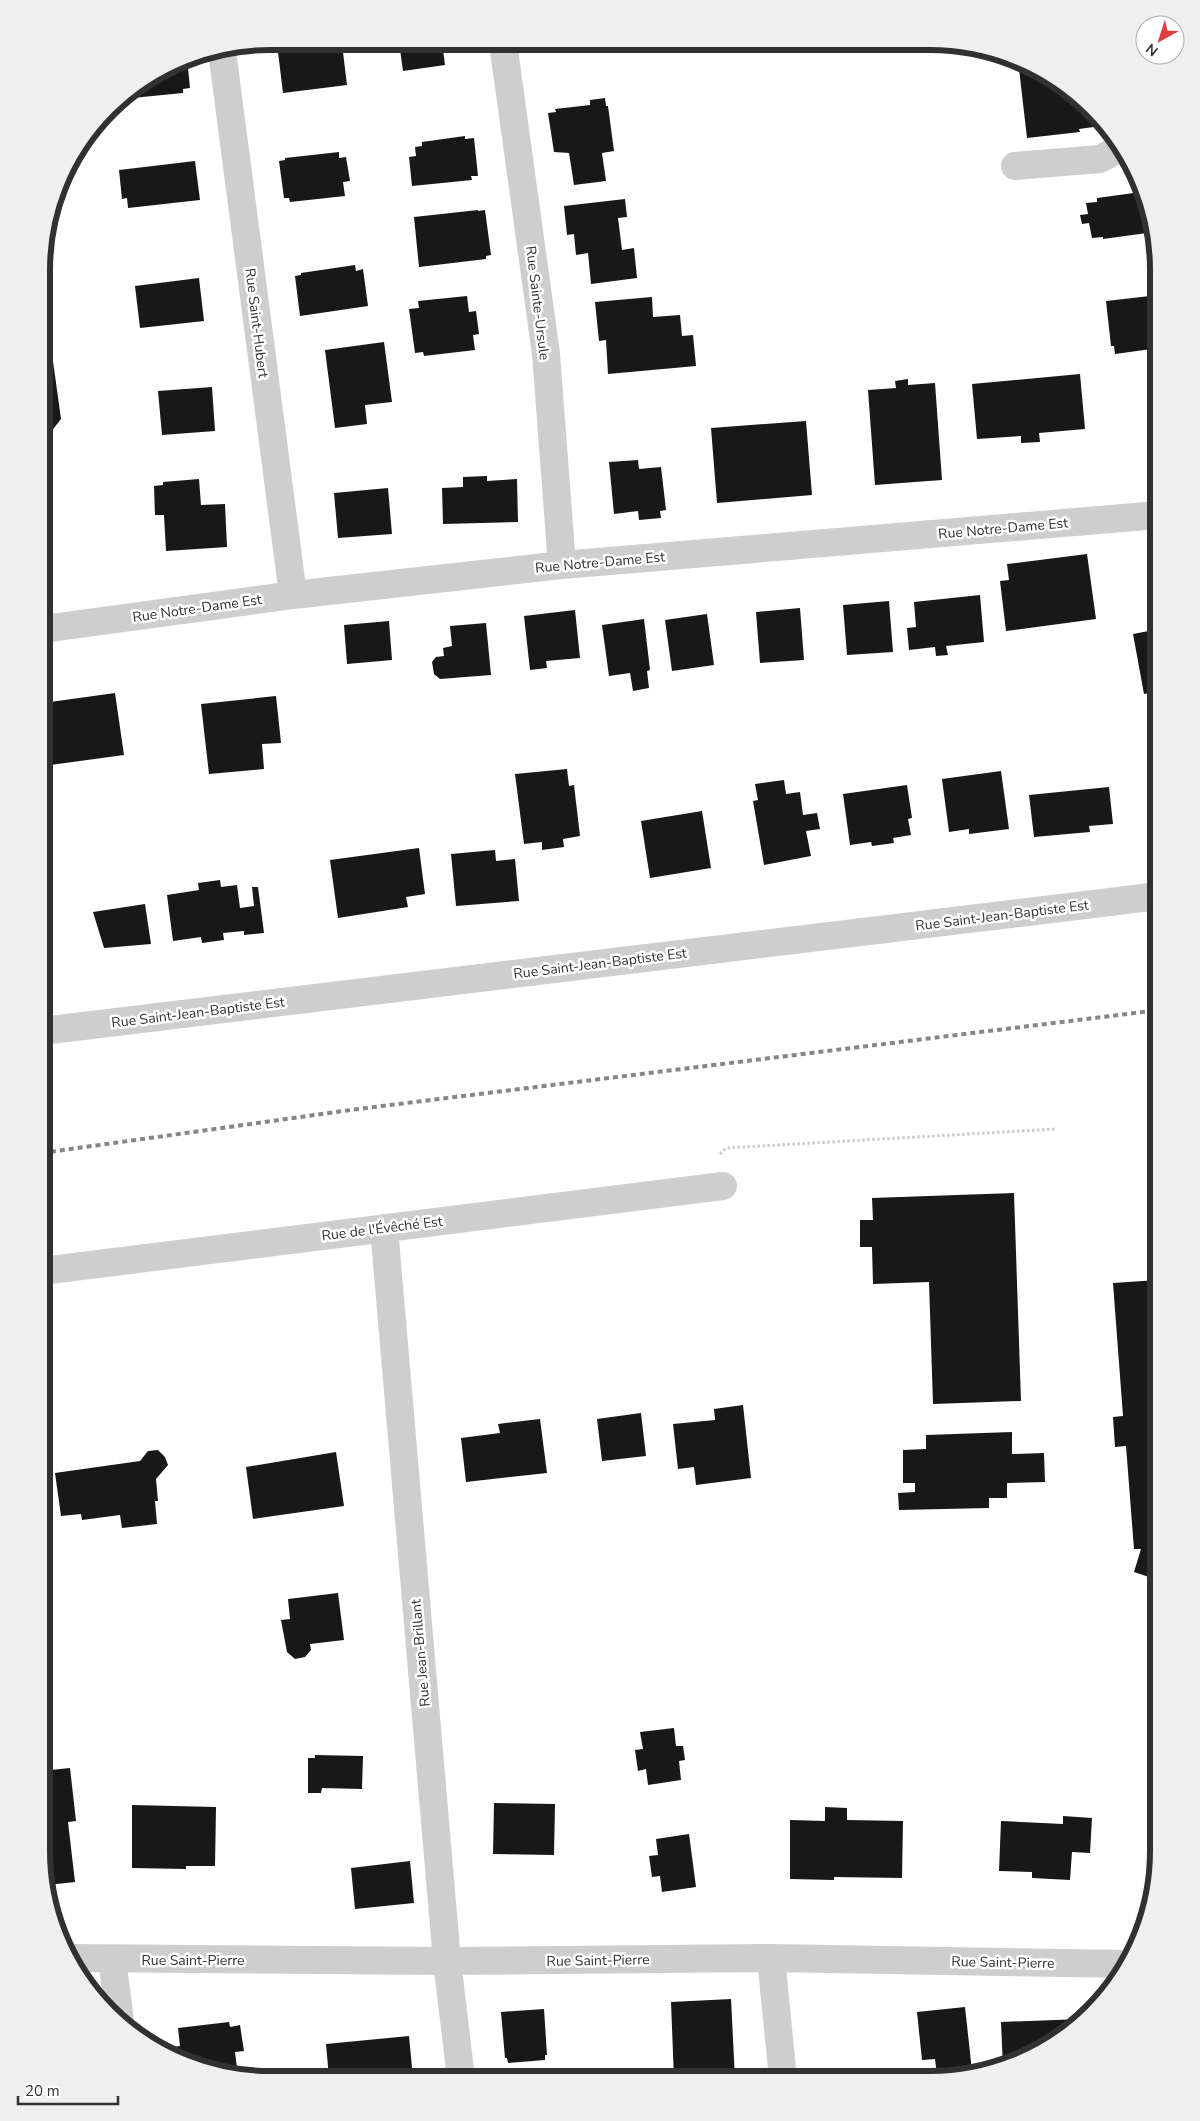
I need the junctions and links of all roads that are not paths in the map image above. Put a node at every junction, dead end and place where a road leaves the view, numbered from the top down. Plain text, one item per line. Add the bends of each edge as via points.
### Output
1 (503, 50) edge
2 (223, 55) edge
3 (1107, 139) edge
4 (1115, 151) edge
5 (1150, 516) edge
6 (562, 565) junction
7 (292, 595) junction
8 (50, 628) edge
9 (1150, 897) edge
10 (50, 1030) edge
11 (723, 1186) dead end
12 (384, 1228) junction
13 (50, 1270) edge
14 (78, 1958) edge
15 (771, 1958) junction
16 (112, 1959) junction
17 (447, 1962) junction
18 (1119, 1964) edge
19 (119, 2011) edge
20 (461, 2071) edge
21 (782, 2071) edge

1 - 6 street, Rue Sainte-Ursule via 546,354
2 - 7 street, Rue Saint-Hubert
3 - 4 street via 1015,166 1100,160
5 - 6 street, Rue Notre-Dame Est
6 - 7 street, Rue Notre-Dame Est
7 - 8 street, Rue Notre-Dame Est
9 - 10 street, Rue Saint-Jean-Baptiste Est
11 - 12 street, Rue de l'Évêché Est
12 - 13 street, Rue de l'Évêché Est
12 - 17 street, Rue Jean-Brillant
14 - 16 street, Rue Saint-Pierre
15 - 17 street, Rue Saint-Pierre
15 - 18 street, Rue Saint-Pierre
15 - 21 street
16 - 17 street, Rue Saint-Pierre
16 - 19 street
17 - 20 street, Rue Jean-Brillant

